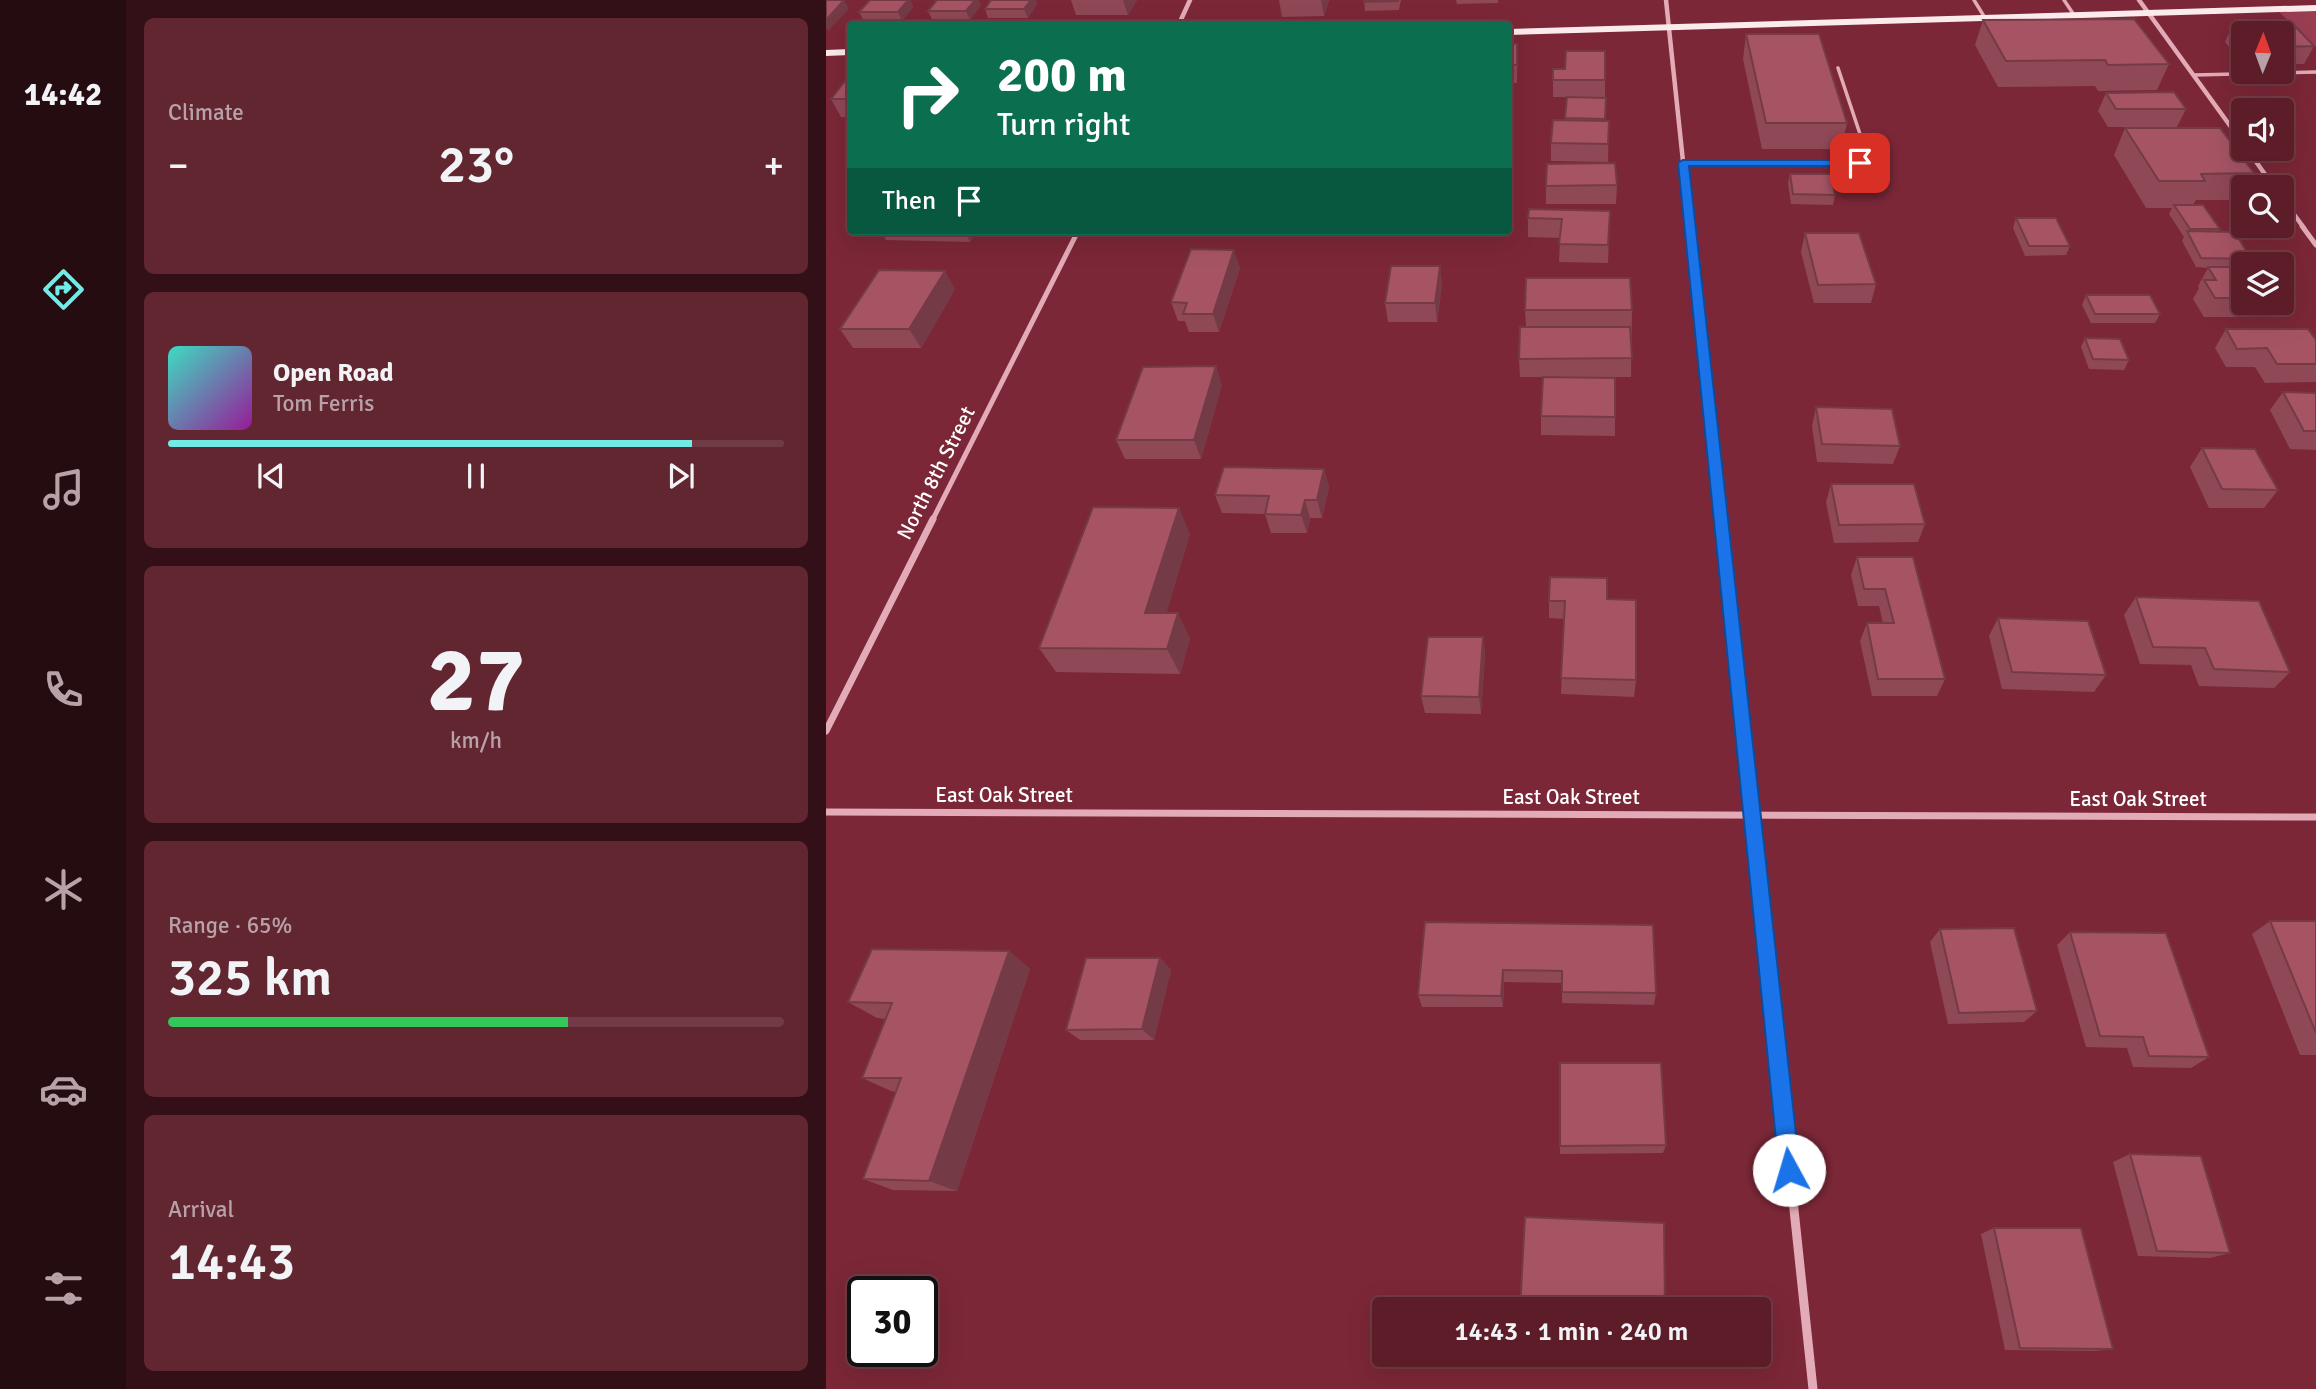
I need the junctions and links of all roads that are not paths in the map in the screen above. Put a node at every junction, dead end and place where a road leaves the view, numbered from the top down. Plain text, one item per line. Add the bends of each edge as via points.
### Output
1 (1191, 0) edge
2 (1666, 0) edge
3 (1974, 0) edge
4 (2064, 0) edge
5 (2139, 0) edge
6 (2316, 8) edge
7 (2148, 13) junction
8 (2074, 15) junction
9 (1985, 18) junction
10 (1180, 21) edge
11 (1669, 27) junction
12 (1512, 32) edge
13 (847, 52) edge
14 (826, 53) edge
15 (1838, 68) dead end
16 (2316, 72) edge
17 (2194, 75) junction
18 (2231, 127) edge
19 (1683, 163) junction
20 (2294, 215) edge
21 (1076, 235) edge
22 (2316, 245) edge
23 (826, 731) edge
24 (826, 812) edge
25 (1751, 815) junction
26 (2316, 817) edge
27 (1813, 1389) edge

1 - 10 street
2 - 11 street
3 - 9 lane
4 - 8 lane
5 - 7 street
6 - 7 main road
7 - 8 main road
7 - 17 street
8 - 9 main road
9 - 11 main road
11 - 12 main road
11 - 19 street
13 - 14 main road
15 - 19 lane via 1864,146 1860,163
16 - 17 lane
17 - 18 street
19 - 25 street
20 - 22 street
21 - 23 street, North 8th Street
24 - 25 street, East Oak Street
25 - 26 street, East Oak Street
25 - 27 street

